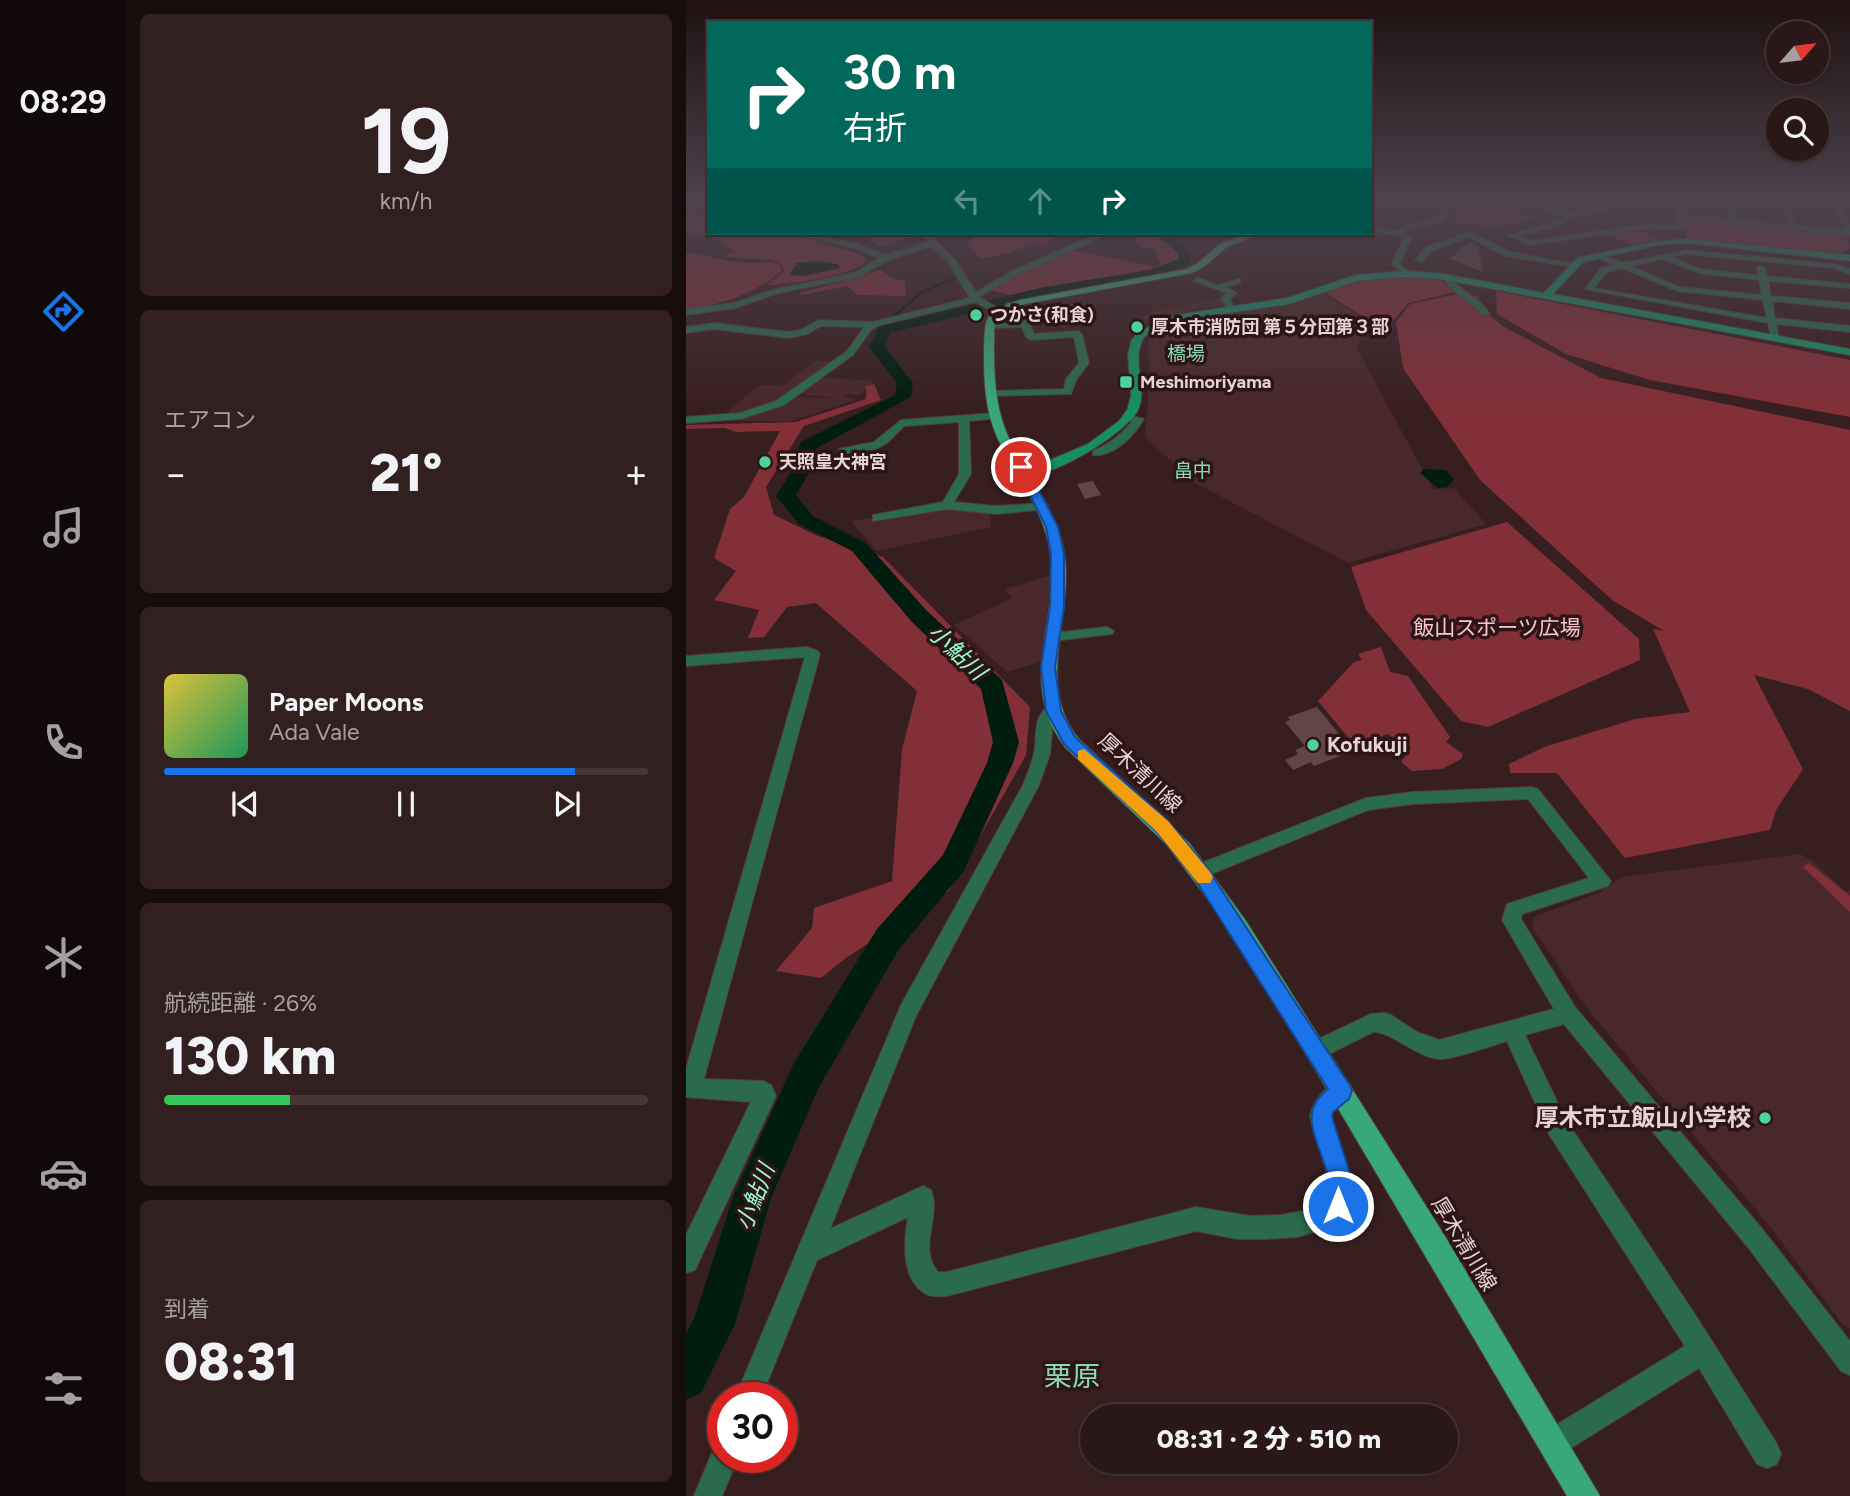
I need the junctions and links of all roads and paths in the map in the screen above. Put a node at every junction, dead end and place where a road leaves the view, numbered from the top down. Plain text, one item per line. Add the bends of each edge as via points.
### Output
1 (867, 269) edge
2 (956, 269) edge
3 (1024, 269) edge
4 (1193, 269) edge
5 (1401, 269) edge
6 (1570, 269) edge
7 (1612, 269) edge
8 (1630, 269) edge
9 (1694, 269) edge
10 (1761, 269) edge
11 (1407, 274) junction
12 (1447, 278) junction
13 (1763, 278) junction
14 (1197, 279) dead end
15 (1237, 281) dead end
16 (1850, 286) edge
17 (1219, 287) junction
18 (1546, 296) junction
19 (1767, 298) junction
20 (976, 299) junction
21 (1009, 306) junction
22 (1850, 306) edge
23 (994, 309) junction
24 (1087, 309) dead end
25 (1232, 309) junction
26 (1026, 310) dead end
27 (686, 312) edge
28 (1485, 313) dead end
29 (1772, 320) junction
30 (1026, 324) junction
31 (873, 325) junction
32 (990, 325) junction
33 (1850, 329) edge
34 (686, 330) edge
35 (1775, 338) junction
36 (1850, 352) edge
37 (991, 394) junction
38 (995, 416) junction
39 (964, 418) junction
40 (1128, 418) junction
41 (686, 420) edge
42 (845, 449) dead end
43 (1097, 453) dead end
44 (1025, 472) junction
45 (947, 505) junction
46 (1044, 507) junction
47 (877, 518) dead end
48 (1107, 631) dead end
49 (1053, 637) junction
50 (686, 661) edge
51 (1053, 711) junction
52 (1200, 871) junction
53 (1568, 1014) junction
54 (1512, 1030) junction
55 (1317, 1049) junction
56 (1342, 1091) junction
57 (807, 1252) junction
58 (686, 1261) edge
59 (1703, 1350) junction
60 (1850, 1362) edge
61 (754, 1382) edge
62 (1553, 1443) junction
63 (1767, 1454) dead end
64 (717, 1473) edge
65 (708, 1496) edge
66 (1584, 1496) edge

1 - 27 street via 734,305
2 - 20 street
3 - 20 street
4 - 21 main road
5 - 11 street
6 - 18 street
7 - 29 street via 1604,271 1589,289
8 - 19 street via 1678,289
9 - 13 street
10 - 13 street
11 - 12 street
11 - 25 street via 1356,278 1289,301
12 - 18 street
12 - 28 street via 1452,287 1480,303
13 - 16 street
13 - 19 street
14 - 17 street
15 - 17 street
17 - 25 street via 1233,293 1224,298
18 - 35 street
19 - 22 street
19 - 29 street
20 - 23 street
20 - 31 street
21 - 23 main road
21 - 26 street
23 - 32 main road, 厚木清川線
24 - 30 street via 1037,311
25 - 40 street via 1179,317 1141,334 1132,353 1136,397
29 - 33 street
29 - 35 street
30 - 32 street
30 - 37 street via 1030,337 1078,334 1085,363 1082,371 1071,379 1068,392
31 - 34 street via 819,323 789,335 714,326
31 - 41 street via 850,353 780,403 741,416
32 - 37 main road, 厚木清川線
35 - 36 street
37 - 38 main road, 厚木清川線
38 - 39 street
38 - 44 main road, 厚木清川線 via 1003,440
39 - 42 street via 901,423 891,437 872,449
39 - 45 street via 965,474
40 - 43 street via 1139,419 1110,449
40 - 44 street via 1089,447
44 - 46 main road, 厚木清川線
45 - 46 street via 996,510
45 - 47 street
46 - 49 main road, 厚木清川線 via 1052,527 1059,578
48 - 49 street
49 - 51 main road, 厚木清川線 via 1048,667
50 - 58 street via 813,654 691,1089 763,1092 765,1096
51 - 52 main road, 厚木清川線 via 1069,740 1162,826
51 - 57 street via 1045,719 1042,754 1031,785 908,1012
52 - 53 street via 1366,804 1532,793 1602,878 1514,909 1511,920
52 - 55 main road, 厚木清川線
53 - 54 street
53 - 60 street via 1755,1238
54 - 55 street via 1439,1050 1384,1022 1371,1023
54 - 59 street via 1558,1128
55 - 56 main road, 厚木清川線
56 - 57 street via 1323,1106 1321,1117 1341,1183 1338,1206 1331,1215 1314,1222 1253,1228 1227,1225 1219,1219 1196,1219 947,1284 932,1284 920,1273 916,1254 923,1198
56 - 62 main road, 厚木清川線
57 - 61 street
59 - 62 street
59 - 63 street
62 - 66 main road, 厚木清川線
64 - 65 street

